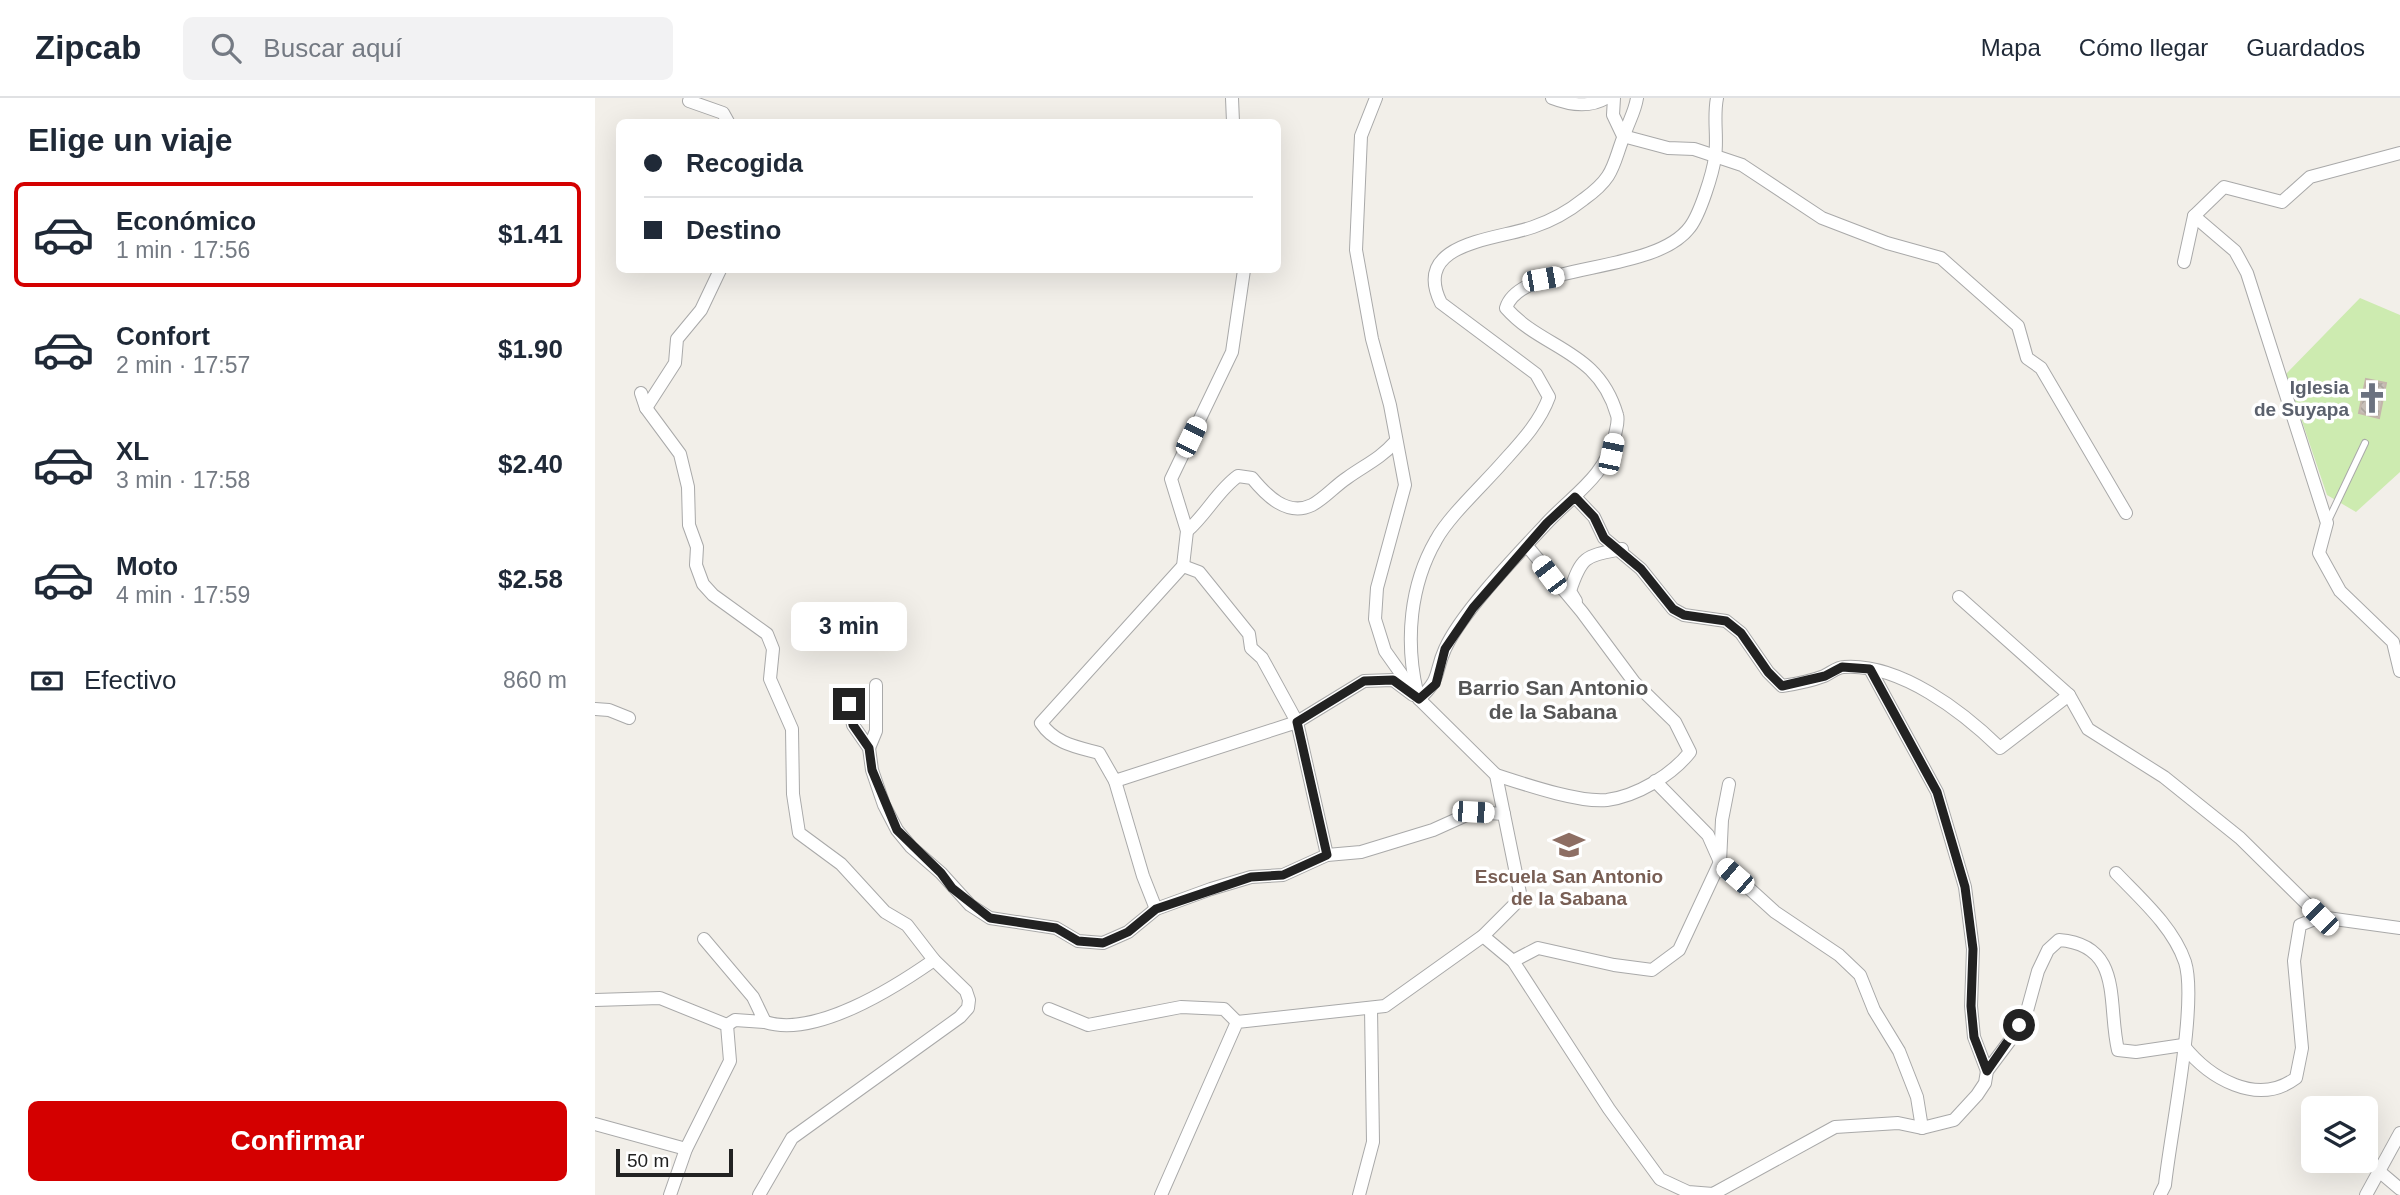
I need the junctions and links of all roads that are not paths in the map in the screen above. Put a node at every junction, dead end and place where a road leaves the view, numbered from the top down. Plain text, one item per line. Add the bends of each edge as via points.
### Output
1 (1232, 98) edge
2 (1376, 98) edge
3 (1552, 98) edge
4 (1606, 98) edge
5 (1614, 98) edge
6 (1637, 98) edge
7 (1717, 98) edge
8 (689, 101) dead end
9 (726, 119) edge
10 (1234, 119) edge
11 (1623, 136) junction
12 (2400, 153) edge
13 (1715, 156) junction
14 (2194, 216) junction
15 (2184, 262) dead end
16 (719, 273) edge
17 (1244, 273) edge
18 (641, 393) dead end
19 (646, 408) junction
20 (1395, 442) junction
21 (2365, 443) dead end
22 (1575, 497) junction
23 (2126, 513) dead end
24 (2327, 523) junction
25 (1188, 531) junction
26 (1527, 546) junction
27 (1622, 549) junction
28 (1183, 566) junction
29 (1959, 597) dead end
30 (1582, 612) junction
31 (2396, 642) edge
32 (1870, 669) junction
33 (2400, 671) edge
34 (876, 685) dead end
35 (2069, 695) junction
36 (1419, 699) junction
37 (849, 704) dead end
38 (595, 709) edge
39 (629, 718) dead end
40 (1297, 722) junction
41 (869, 748) junction
42 (1496, 775) junction
43 (1115, 781) junction
44 (1655, 781) junction
45 (1729, 784) dead end
46 (1504, 814) junction
47 (1327, 855) junction
48 (1720, 862) junction
49 (2116, 873) dead end
50 (1156, 909) junction
51 (2320, 917) junction
52 (2400, 928) edge
53 (1483, 936) junction
54 (704, 939) dead end
55 (934, 960) junction
56 (1513, 961) junction
57 (595, 1000) edge
58 (1371, 1008) junction
59 (1049, 1009) dead end
60 (765, 1022) junction
61 (1237, 1022) junction
62 (727, 1026) junction
63 (2183, 1045) junction
64 (1987, 1071) junction
65 (595, 1124) edge
66 (1922, 1128) junction
67 (2400, 1133) edge
68 (686, 1149) junction
69 (2380, 1172) junction
70 (2400, 1189) edge
71 (670, 1195) edge
72 (759, 1195) edge
73 (1161, 1195) edge
74 (1359, 1195) edge
75 (2160, 1195) edge
76 (2366, 1195) edge

1 - 10 street
2 - 20 street via 1361,136 1356,250
3 - 4 street via 1567,104 1595,104
5 - 11 street via 1613,115
6 - 11 street
7 - 13 street
8 - 9 street
11 - 13 street
11 - 36 street via 1618,162 1584,200 1529,228 1463,247 1444,258 1434,275 1433,287 1441,303 1536,374 1549,397 1520,444 1437,538 1415,588 1412,672
12 - 14 street via 2309,177 2282,202 2224,187
13 - 22 street via 1690,227 1673,242 1601,268 1543,279 1510,296 1506,308 1521,324 1574,353 1597,375 1619,417 1611,454
13 - 23 street via 1742,165 1822,218 1941,258 2018,326 2027,358 2041,368
14 - 15 street
14 - 24 street via 2235,251 2247,273
16 - 19 street via 701,310 677,339 675,363
17 - 25 street via 1232,352 1171,480
18 - 19 street
19 - 55 street via 680,454 688,487 689,525 697,547 696,565 703,584 767,634 773,649 770,679 792,729 799,833 841,864 885,912 907,925
20 - 25 street via 1379,460 1311,505 1286,507 1268,497 1252,478 1238,477
20 - 36 street via 1405,485 1377,588 1375,619 1385,651
21 - 24 lane
22 - 26 street
22 - 27 street via 1594,517 1604,538
24 - 31 street via 2319,553 2340,591
25 - 28 street
26 - 30 street
26 - 36 street via 1452,638 1436,684
27 - 30 street via 1589,555 1578,566 1570,591
27 - 32 street via 1673,609 1726,621 1741,633 1782,686 1842,667
28 - 40 street via 1199,572 1249,634 1251,648 1262,658
28 - 43 street via 1041,723 1067,744 1099,753
29 - 35 street
30 - 44 street via 1634,682 1675,722 1690,752 1678,767
31 - 33 street
32 - 35 street via 1938,696 2000,748
32 - 64 street via 1937,792 1965,887 1973,949 1974,1037
34 - 41 street via 876,731
35 - 51 street via 2088,729 2164,777 2240,838
36 - 40 street via 1393,680 1364,681
36 - 42 street
37 - 41 street via 853,725
38 - 39 street
40 - 43 street
40 - 47 street
41 - 50 street via 876,782 897,830 952,888 990,918 1056,928 1078,941 1103,943 1128,932
42 - 44 street via 1550,792 1605,800
42 - 46 street
43 - 50 street
44 - 48 street via 1708,835
45 - 48 street
46 - 47 street via 1473,812 1361,852
46 - 53 street via 1521,898
47 - 50 street via 1283,875 1251,877
48 - 56 street via 1679,950 1652,970 1538,948
48 - 66 street via 1775,912 1839,955 1860,975 1874,1010 1899,1051 1917,1097
49 - 63 street via 2170,933 2185,963 2188,1000
51 - 52 street
51 - 63 street via 2300,925 2294,961 2302,1048 2296,1077 2282,1088 2239,1086 2215,1077
53 - 56 street
53 - 58 street via 1385,1006
54 - 60 street via 753,997
55 - 60 street via 899,985 847,1011 779,1026
55 - 72 street via 966,991 968,1008 792,1139
56 - 66 street via 1660,1179 1688,1192 1713,1194 1835,1127 1898,1123
57 - 62 street via 660,998
58 - 61 street
58 - 74 street via 1373,1142
59 - 61 street via 1088,1025 1181,1007 1224,1009
60 - 62 street via 735,1020
61 - 73 street
62 - 68 street via 730,1061
63 - 64 street via 2118,1050 2112,1026 2113,988 2096,953 2079,942 2059,940 2038,971 2022,1020
63 - 75 street
64 - 66 street via 1977,1095 1954,1120
65 - 68 street
67 - 69 street
68 - 71 street
69 - 70 street
69 - 76 street

